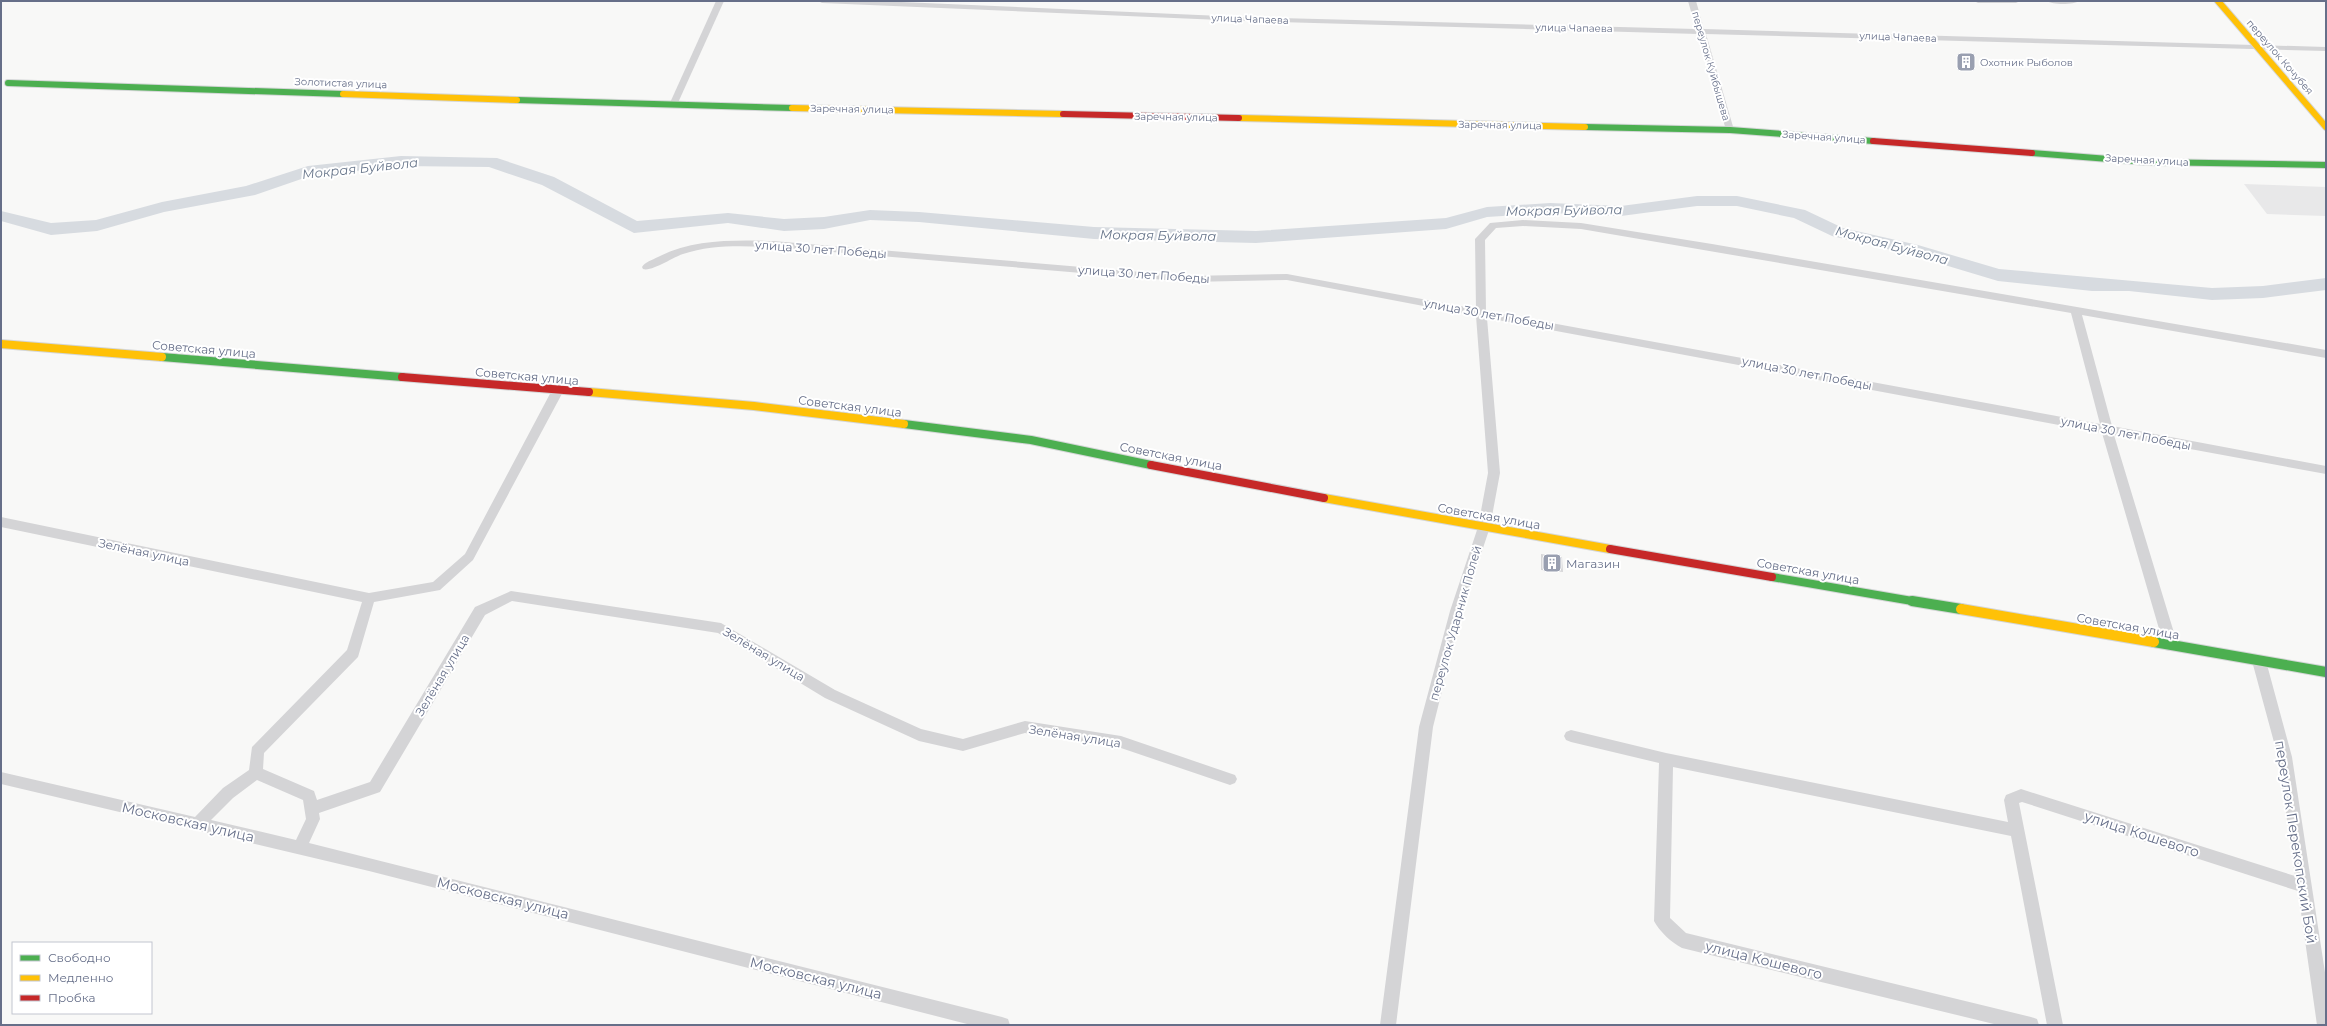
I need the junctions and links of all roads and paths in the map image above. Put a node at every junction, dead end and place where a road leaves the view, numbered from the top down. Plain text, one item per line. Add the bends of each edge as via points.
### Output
1 (720, 1) edge
2 (822, 1) edge
3 (1066, 1) edge
4 (1692, 1) edge
5 (1978, 1) edge
6 (2016, 1) edge
7 (2051, 1) edge
8 (2075, 1) edge
9 (2218, 1) edge
10 (1063, 12) junction
11 (1702, 31) junction
12 (2258, 47) junction
13 (2326, 49) edge
14 (8, 83) dead end
15 (673, 105) junction
16 (2326, 127) edge
17 (1730, 130) junction
18 (2326, 165) edge
19 (647, 267) dead end
20 (2076, 310) junction
21 (1480, 313) junction
22 (1, 344) edge
23 (2326, 354) edge
24 (558, 390) junction
25 (2107, 429) junction
26 (2326, 470) edge
27 (1, 522) edge
28 (1484, 527) junction
29 (369, 598) junction
30 (2171, 646) junction
31 (2259, 661) junction
32 (2326, 672) edge
33 (1571, 736) dead end
34 (1666, 759) junction
35 (256, 773) junction
36 (1, 778) edge
37 (1230, 779) dead end
38 (311, 809) junction
39 (198, 824) junction
40 (2017, 831) junction
41 (300, 848) junction
42 (2304, 886) junction
43 (1002, 1025) edge
44 (1388, 1025) edge
45 (2031, 1025) edge
46 (2055, 1025) edge
47 (2325, 1025) edge

1 - 15 street
2 - 10 street, улица Чапаева
3 - 10 street
4 - 11 street, переулок Куйбышева
5 - 6 street
7 - 8 street
9 - 12 street, переулок Кочубея
10 - 11 street, улица Чапаева
11 - 12 street, улица Чапаева
11 - 17 street, переулок Куйбышева
12 - 13 street, улица Чапаева
12 - 16 street, переулок Кочубея
14 - 15 street, Золотистая улица
15 - 17 street, Заречная улица
17 - 18 street, Заречная улица via 2147,162
19 - 21 street, улица 30 лет Победы via 668,254 708,244 773,244 1189,279 1286,278
20 - 21 street, переулок Ударник Полей via 1712,246 1581,226 1523,223 1493,225 1480,239
20 - 23 street
20 - 25 street
21 - 25 street, улица 30 лет Победы
21 - 28 street, переулок Ударник Полей via 1494,473
22 - 24 street, Советская улица
24 - 28 street, Советская улица via 754,406 1031,440 1205,476
24 - 29 street, Зелёная улица via 469,557 436,586
25 - 26 street, улица 30 лет Победы
25 - 30 street
27 - 29 street, Зелёная улица
28 - 30 street, Советская улица
28 - 44 street, переулок Ударник Полей via 1456,611 1426,727
29 - 35 street via 353,653 257,751
30 - 31 street, Советская улица
31 - 32 street, Советская улица
31 - 42 street, переулок Перекопский Бой via 2285,757
33 - 34 street
34 - 40 street
34 - 45 street, улица Кошевого via 1662,921 1682,940
35 - 38 street via 309,796
35 - 39 street via 228,793
36 - 39 street, Московская улица
37 - 38 street, Зелёная улица via 1121,742 1025,727 963,745 919,735 830,694 721,628 511,596 480,611 375,787
38 - 41 street via 313,819
39 - 41 street, Московская улица
40 - 42 street, улица Кошевого via 2011,800 2021,795
40 - 46 street, улица Кошевого
41 - 43 street, Московская улица
42 - 47 street, переулок Перекопский Бой

